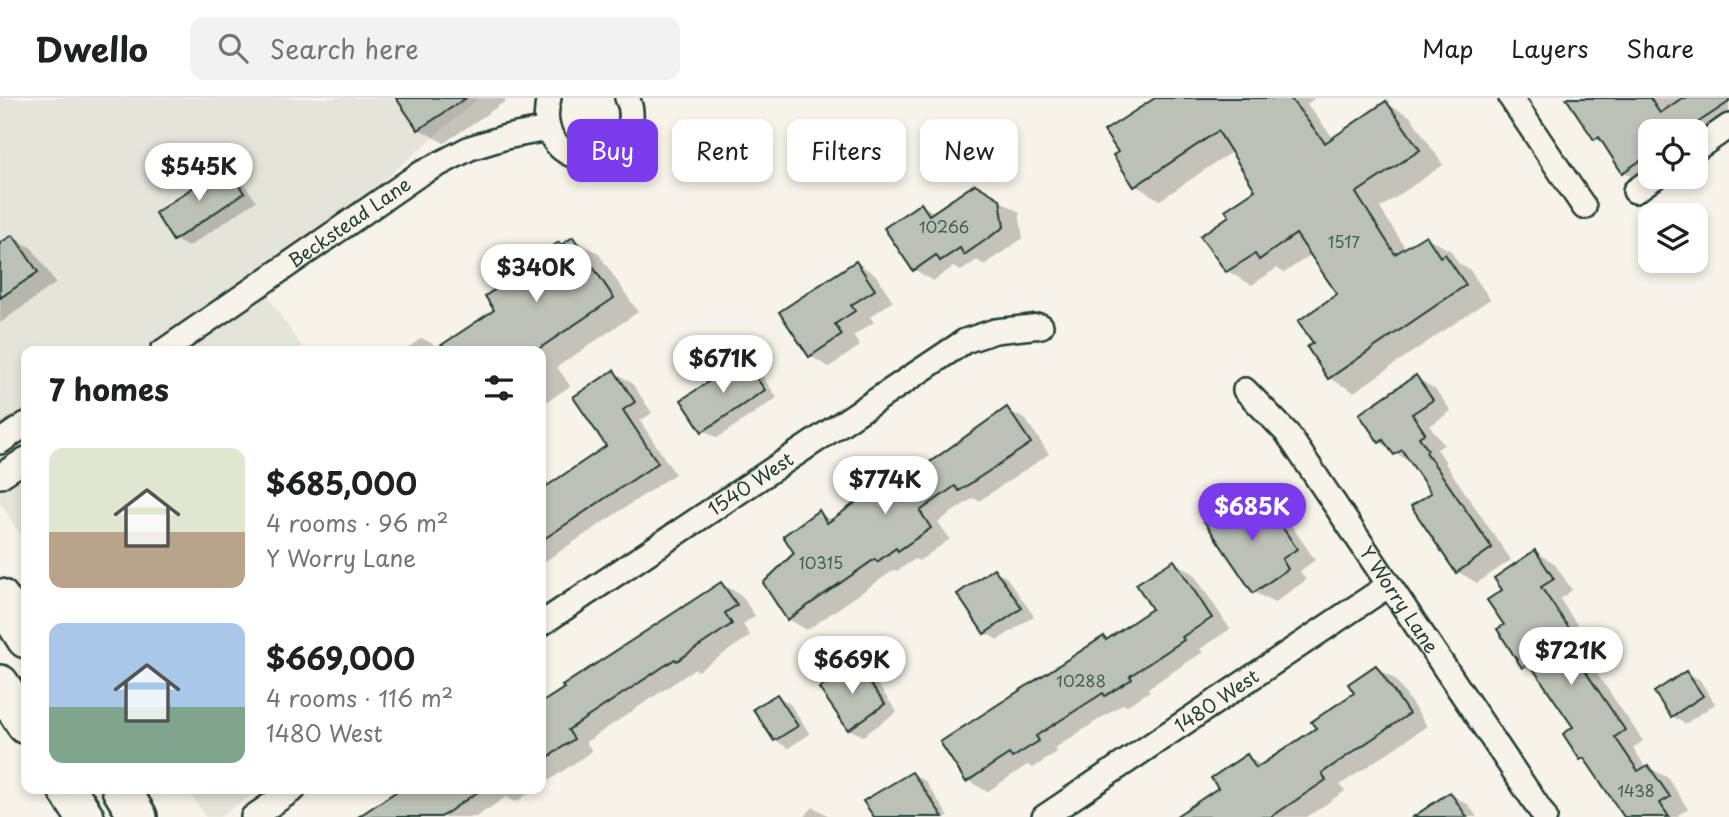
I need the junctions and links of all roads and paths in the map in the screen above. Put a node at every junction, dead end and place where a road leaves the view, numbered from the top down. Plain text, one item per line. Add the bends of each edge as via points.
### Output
1 (549, 98) edge
2 (627, 98) edge
3 (1511, 98) edge
4 (1729, 127) edge
5 (547, 129) junction
6 (1708, 141) edge
7 (1638, 189) edge
8 (1635, 191) dead end
9 (1584, 207) dead end
10 (1041, 326) dead end
11 (168, 346) edge
12 (1245, 390) dead end
13 (21, 428) edge
14 (0, 442) edge
15 (21, 462) edge
16 (0, 476) edge
17 (1390, 585) junction
18 (0, 598) edge
19 (546, 621) edge
20 (21, 631) edge
21 (0, 684) edge
22 (21, 717) edge
23 (70, 794) edge
24 (124, 794) edge
25 (287, 794) edge
26 (85, 817) edge
27 (138, 817) edge
28 (253, 817) edge
29 (1044, 817) edge
30 (1545, 817) edge

1 - 5 street
2 - 5 street via 632,119 627,136 617,149 602,157 585,159 569,154 555,144
3 - 9 street
4 - 6 street
5 - 11 street, Beckstead Lane via 470,148 418,175
7 - 8 street
10 - 19 street, 1540 West via 995,331 965,341
12 - 17 street, Y Worry Lane via 1287,433
13 - 14 street
15 - 16 street
17 - 29 street, 1480 West
17 - 30 street, Y Worry Lane
18 - 20 main road
21 - 22 main road
23 - 26 main road
24 - 27 main road
25 - 28 street

